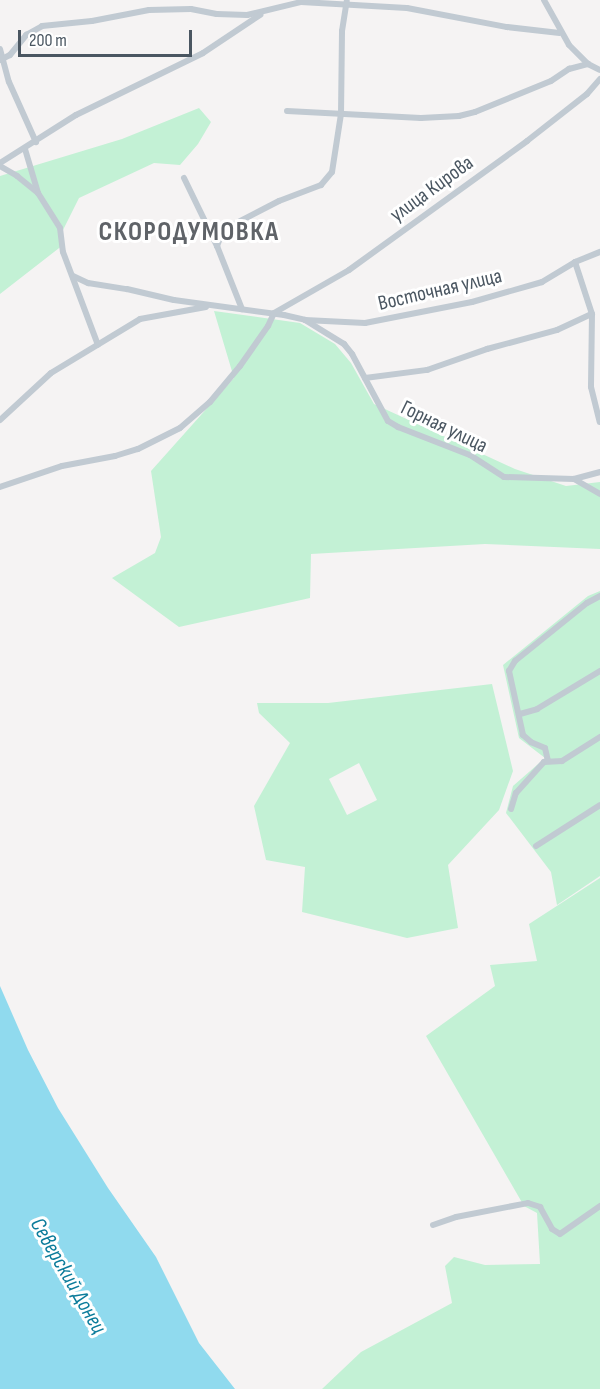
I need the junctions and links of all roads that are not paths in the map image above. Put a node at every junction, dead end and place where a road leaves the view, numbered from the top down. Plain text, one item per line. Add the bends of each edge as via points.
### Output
1 (544, 0) edge
2 (347, 2) edge
3 (264, 13) junction
4 (560, 33) junction
5 (0, 49) edge
6 (1, 60) edge
7 (588, 63) junction
8 (600, 70) edge
9 (600, 79) edge
10 (287, 111) dead end
11 (341, 114) junction
12 (36, 142) junction
13 (25, 149) junction
14 (0, 165) edge
15 (184, 178) dead end
16 (38, 193) junction
17 (217, 246) junction
18 (600, 252) edge
19 (575, 262) junction
20 (73, 276) junction
21 (212, 307) junction
22 (242, 309) junction
23 (274, 313) junction
24 (592, 314) junction
25 (305, 320) junction
26 (98, 345) junction
27 (365, 378) junction
28 (0, 420) edge
29 (600, 422) edge
30 (600, 472) edge
31 (574, 479) junction
32 (0, 487) edge
33 (600, 494) edge
34 (600, 596) edge
35 (600, 671) edge
36 (519, 714) junction
37 (600, 737) edge
38 (548, 761) junction
39 (600, 805) edge
40 (511, 809) dead end
41 (537, 846) dead end
42 (600, 1206) edge
43 (433, 1225) dead end

1 - 4 street
2 - 3 street via 301,2
2 - 4 street
2 - 11 street via 342,30
3 - 6 street via 217,15 191,9 149,10 48,25 26,35
3 - 12 street via 202,53 76,115
4 - 7 street
5 - 6 street
6 - 12 street
7 - 8 street
7 - 11 street via 459,116
9 - 23 street, улица Кирова via 527,141 349,270
10 - 11 street
11 - 17 street via 332,172 321,185 279,201 224,230
12 - 13 street
13 - 14 street
13 - 16 street
14 - 16 street
15 - 17 street
16 - 20 street via 60,228 63,252
17 - 22 street
18 - 19 street, Восточная улица
19 - 24 street
19 - 25 street, Восточная улица via 542,282 472,303 365,323
20 - 21 street, Горная улица via 88,284
20 - 26 street
21 - 22 street, Горная улица
21 - 26 street via 147,317
22 - 23 street, Горная улица
23 - 25 street, Горная улица
23 - 32 street via 240,366 210,402 180,428 138,449 62,466
24 - 27 street via 557,330 427,370
24 - 29 street via 591,387
25 - 27 street, Горная улица via 344,344
26 - 28 street via 51,372
27 - 31 street, Горная улица via 388,421 398,427 470,455 504,477
30 - 31 street, Горная улица
31 - 33 street
34 - 36 street via 515,661 509,671
35 - 36 street via 537,709
36 - 38 street via 523,735 544,748
37 - 38 street via 562,760
38 - 40 street via 516,793
39 - 41 street
42 - 43 street via 560,1234 552,1229 540,1207 528,1203

